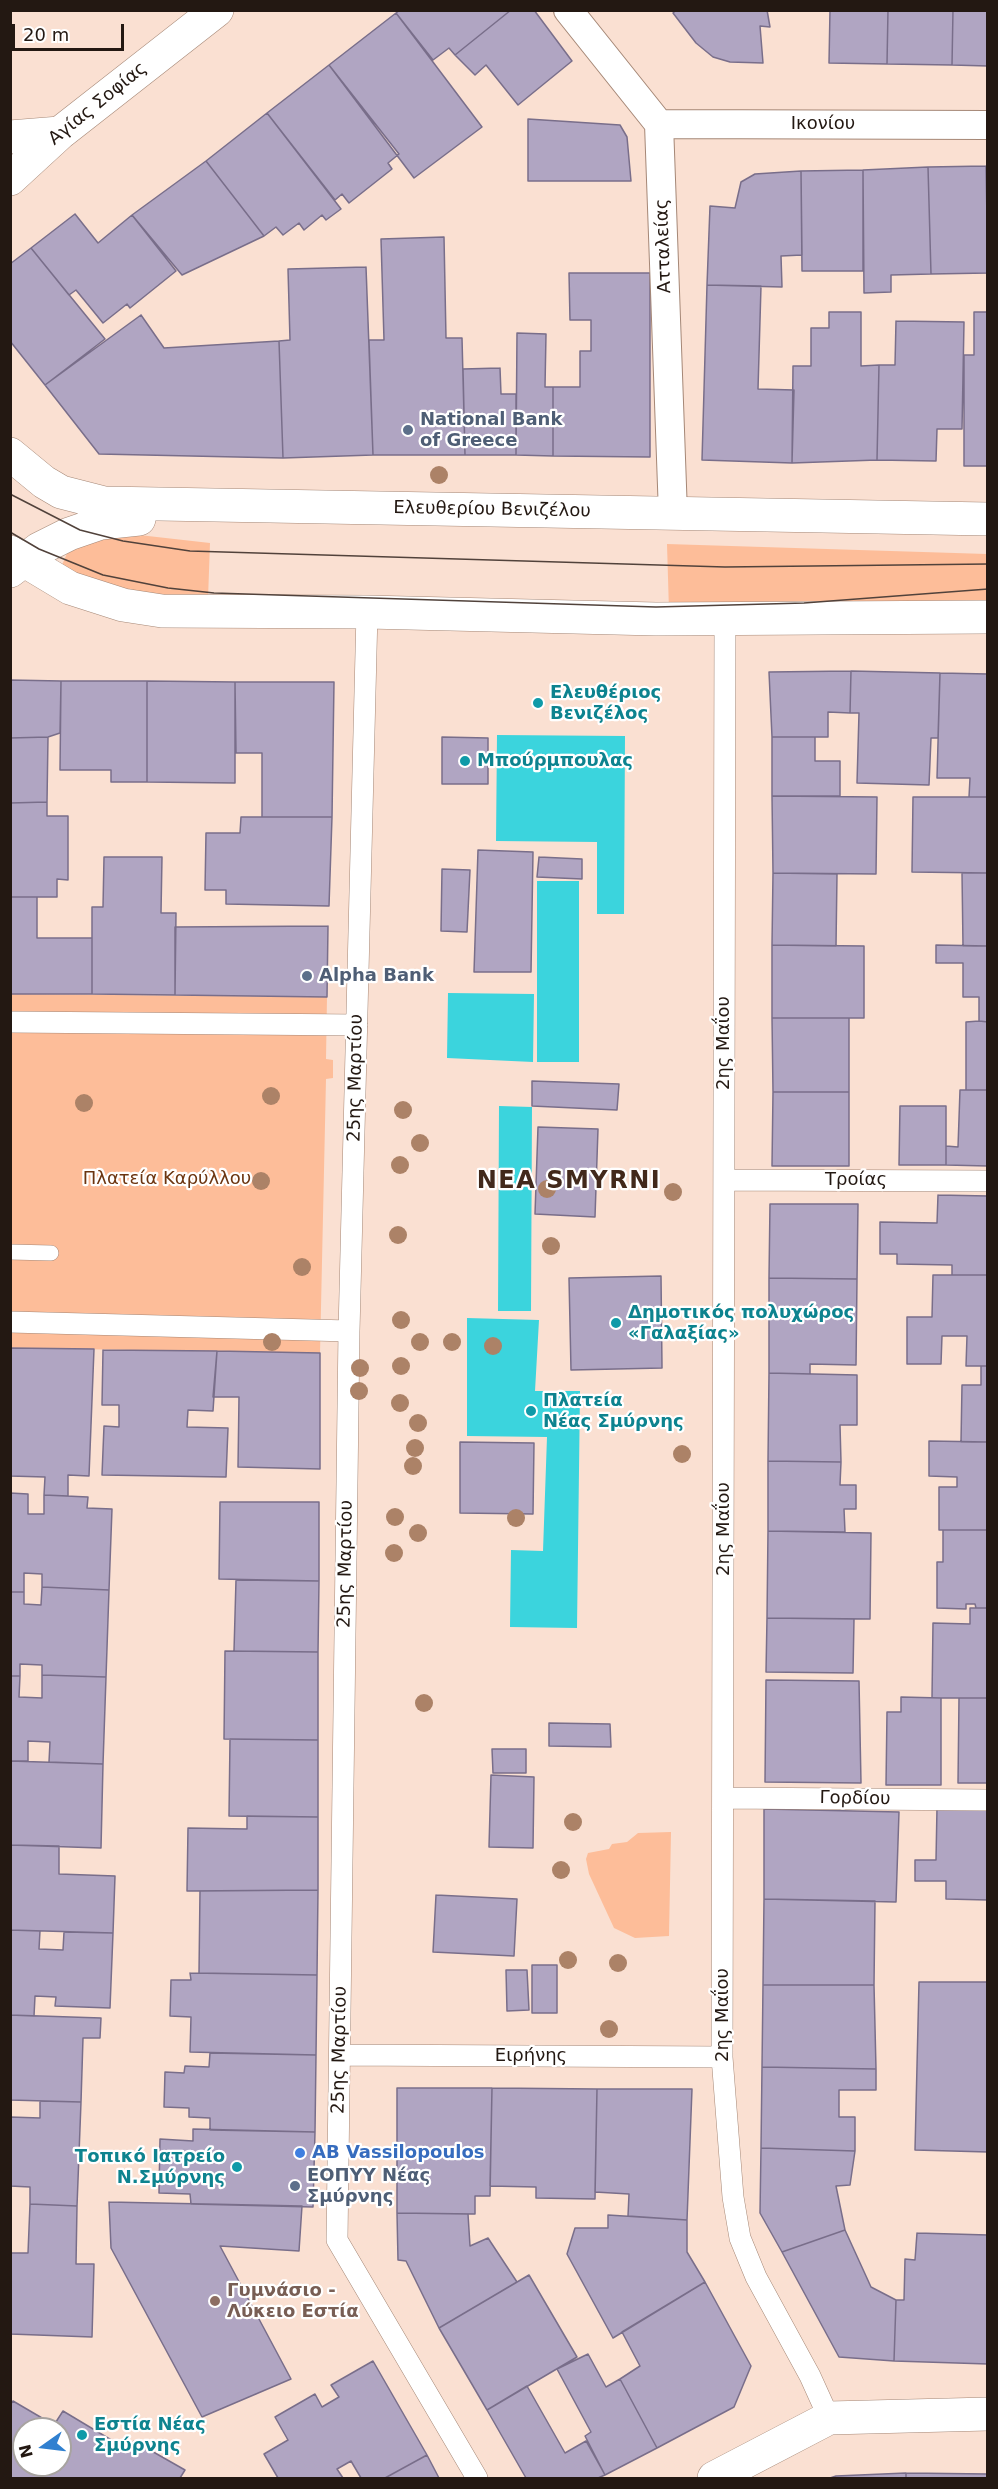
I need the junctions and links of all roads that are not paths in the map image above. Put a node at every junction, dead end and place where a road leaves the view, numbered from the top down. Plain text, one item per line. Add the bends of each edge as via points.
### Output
1 (217, 10) edge
2 (568, 10) edge
3 (659, 124) junction
4 (987, 125) edge
5 (60, 133) junction
6 (10, 138) edge
7 (10, 179) edge
8 (10, 454) edge
9 (460, 510) junction
10 (673, 514) junction
11 (987, 519) edge
12 (14, 562) edge
13 (367, 612) junction
14 (987, 617) edge
15 (725, 618) junction
16 (10, 1022) edge
17 (357, 1025) junction
18 (724, 1180) junction
19 (987, 1181) edge
20 (10, 1252) edge
21 (51, 1253) dead end
22 (10, 1322) edge
23 (350, 1331) junction
24 (723, 1797) junction
25 (987, 1800) edge
26 (339, 2055) junction
27 (722, 2057) junction
28 (987, 2414) edge
29 (829, 2418) junction
30 (477, 2478) edge
31 (714, 2478) edge

1 - 5 main road, Αγίας Σοφίας
2 - 3 street
3 - 4 street, Ικονίου
3 - 10 street, Ατταλείας
5 - 6 main road
5 - 7 main road, Αγίας Σοφίας
8 - 9 main road, Ελευθερίου Βενιζέλου via 61,492 104,503
9 - 10 main road, Ελευθερίου Βενιζέλου
9 - 12 main road via 410,524 126,519 69,534
10 - 11 main road, Ελευθερίου Βενιζέλου
12 - 13 main road via 70,588 123,605 162,611
13 - 15 main road
13 - 17 street, 25ης Μαρτίου
14 - 15 main road
15 - 18 street, 2ης Μαΐου
16 - 17 street
17 - 23 street, 25ης Μαρτίου
18 - 19 street, Τροίας
18 - 24 street, 2ης Μαΐου
20 - 21 lane
22 - 23 street
23 - 26 street, 25ης Μαρτίου
24 - 25 street, Γορδίου
24 - 27 street, 2ης Μαΐου
26 - 27 street, Ειρήνης
26 - 30 street, 25ης Μαρτίου via 337,2240
27 - 29 street, 2ης Μαΐου via 740,2238
28 - 29 main road
29 - 31 main road

